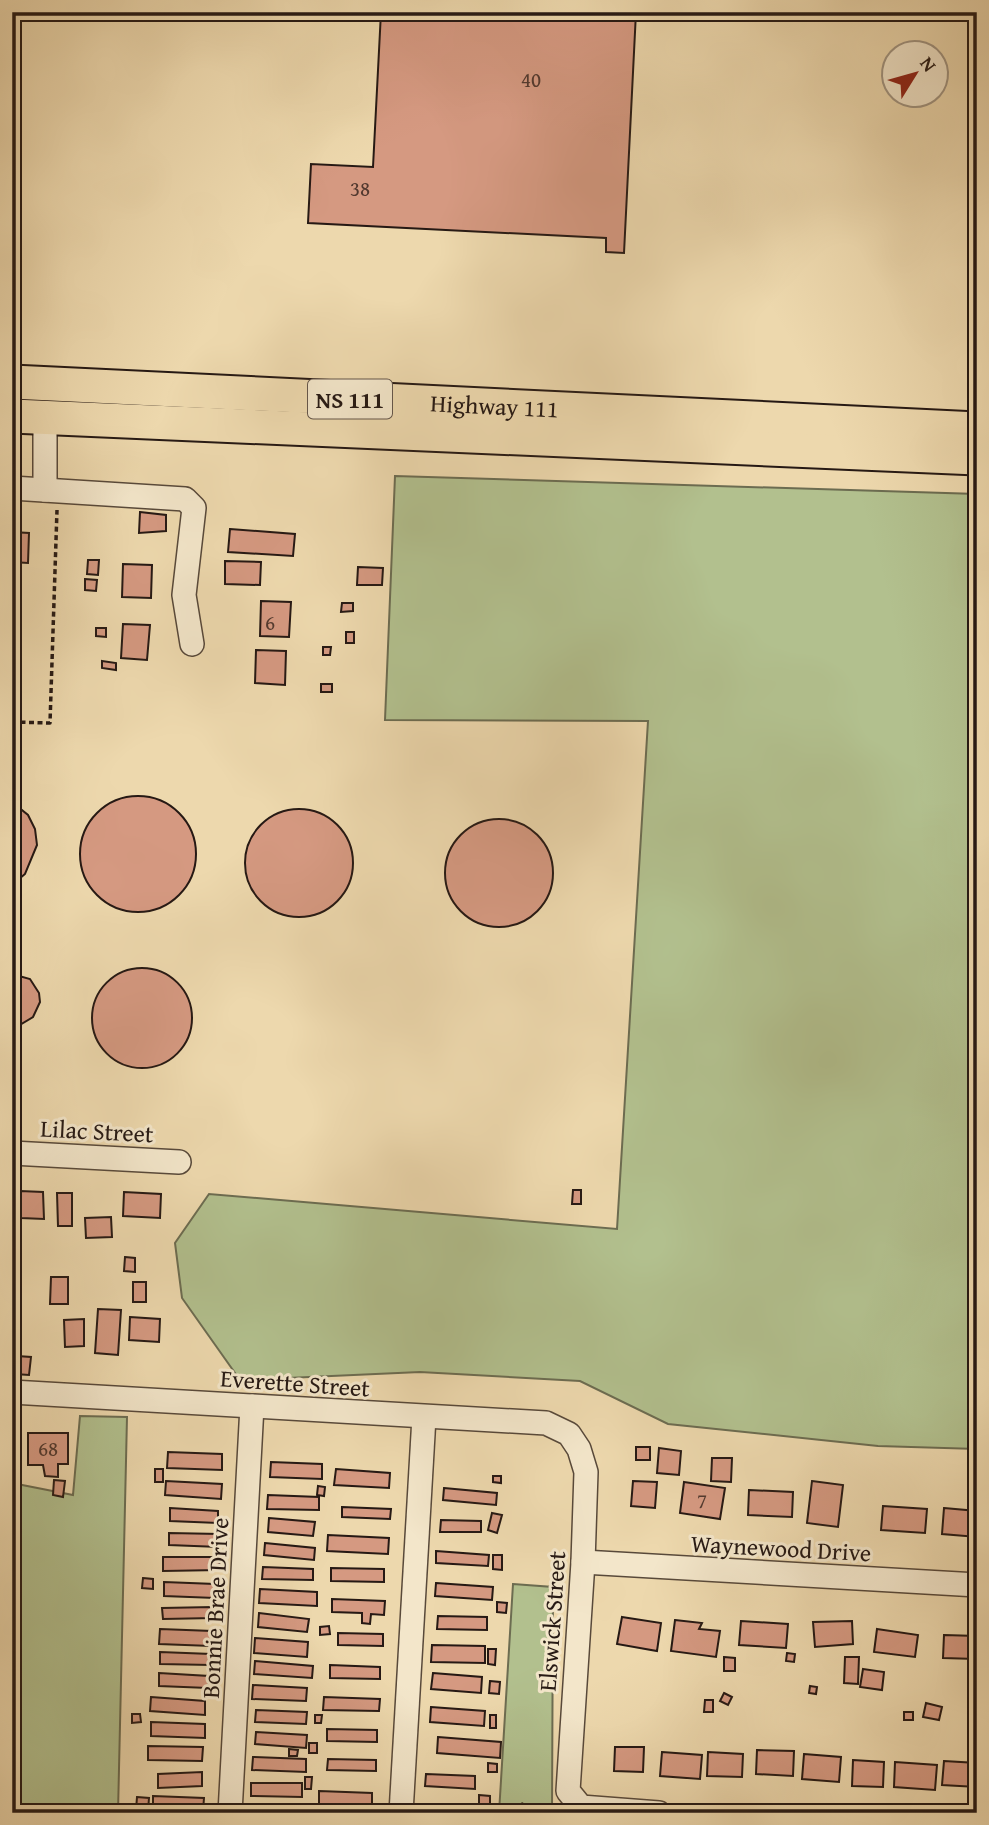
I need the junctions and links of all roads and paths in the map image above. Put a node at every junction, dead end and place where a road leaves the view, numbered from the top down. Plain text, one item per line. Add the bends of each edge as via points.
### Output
1 (12, 382) edge
2 (977, 408) edge
3 (688, 415) junction
4 (28, 417) edge
5 (977, 429) edge
6 (474, 436) junction
7 (977, 458) edge
8 (977, 475) edge
9 (12, 488) edge
10 (51, 490) junction
11 (192, 645) dead end
12 (12, 722) edge
13 (12, 1153) edge
14 (179, 1162) dead end
15 (12, 1392) edge
16 (252, 1406) junction
17 (424, 1417) junction
18 (570, 1437) joint
19 (583, 1562) junction
20 (977, 1585) edge
21 (230, 1813) edge
22 (401, 1813) edge
23 (509, 1813) edge
24 (530, 1813) edge
25 (659, 1813) edge

1 - 3 highway, Highway 111 / NS 111
2 - 3 highway via 796,413 728,407
3 - 5 highway, Highway 111 / NS 111
4 - 6 highway, Highway 111 / NS 111
4 - 10 street
6 - 7 highway, Highway 111 / NS 111
6 - 8 highway via 555,446
9 - 10 street
10 - 11 street via 186,499 194,508 184,595
10 - 12 path via 50,723
13 - 14 street, Lilac Street
15 - 16 street, Everette Street
16 - 17 street, Everette Street
16 - 21 street, Bonnie Brae Drive
17 - 18 street, Everette Street via 546,1423
17 - 22 street
18 - 19 street, Elswick Street via 586,1472
19 - 20 street, Waynewood Drive
19 - 25 street, Elswick Street via 568,1791 581,1807
23 - 24 path via 522,1804

